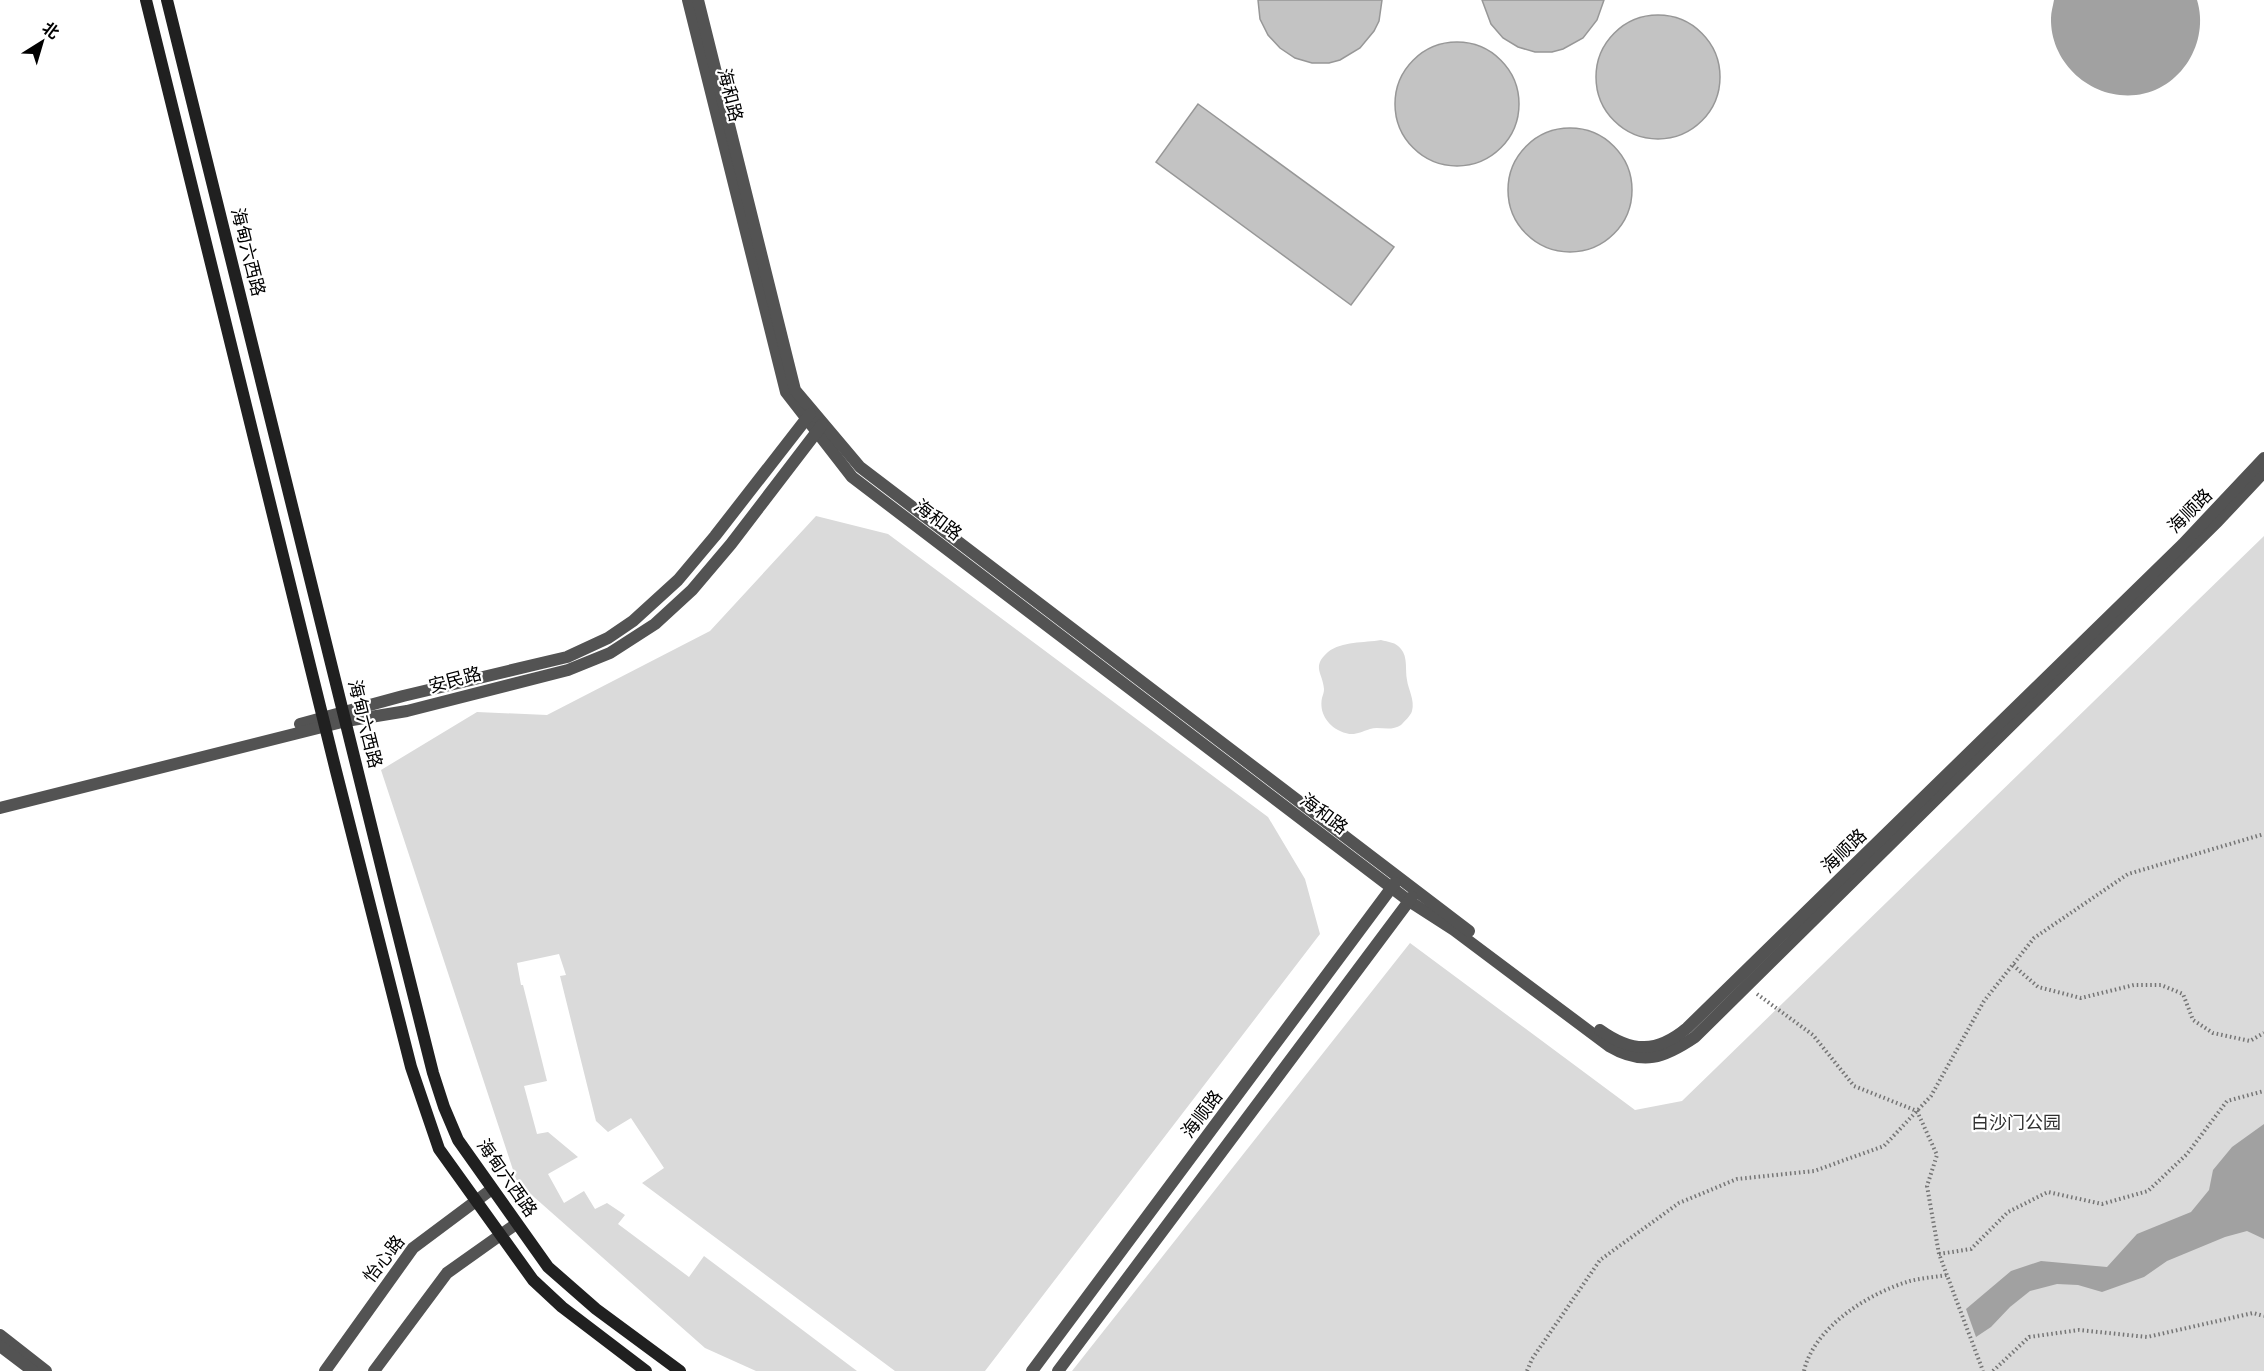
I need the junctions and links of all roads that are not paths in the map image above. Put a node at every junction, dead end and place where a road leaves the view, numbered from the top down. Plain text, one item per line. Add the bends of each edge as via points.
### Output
1 (146, 0) edge
2 (167, 0) edge
3 (688, 0) edge
4 (698, 0) edge
5 (810, 414) junction
6 (821, 427) junction
7 (2264, 458) edge
8 (2264, 472) edge
9 (345, 717) junction
10 (324, 722) junction
11 (0, 800) edge
12 (0, 808) edge
13 (1399, 877) junction
14 (1391, 888) junction
15 (1416, 891) junction
16 (1408, 901) junction
17 (492, 1189) junction
18 (476, 1201) junction
19 (516, 1224) junction
20 (501, 1235) junction
21 (0, 1335) edge
22 (0, 1346) edge
23 (33, 1371) edge
24 (46, 1371) edge
25 (325, 1371) edge
26 (374, 1371) edge
27 (646, 1371) edge
28 (680, 1371) edge
29 (1032, 1371) edge
30 (1058, 1371) edge

1 - 10 main road, 海甸六西路
2 - 9 main road, 海甸六西路
3 - 5 street, 海和路 via 786,392
4 - 5 street, 海和路 via 795,390
5 - 6 street, 海和路
5 - 9 street, 安民路 via 678,580 608,638 567,657 403,696
6 - 9 street, 安民路 via 692,590 655,624 618,648 568,670 407,711
6 - 13 street, 海和路 via 861,467
6 - 14 street, 海和路 via 852,477
7 - 15 street, 海顺路 via 2183,544 1886,835 1687,1028 1663,1044 1645,1047 1614,1039
8 - 16 street, 海顺路 via 1695,1037 1670,1052 1640,1058 1618,1051 1454,930
9 - 10 street, 安民路
9 - 17 main road, 海甸六西路 via 436,1085 458,1140
10 - 11 street, 安民路
10 - 12 street, 安民路
10 - 18 main road, 海甸六西路 via 418,1093 439,1149
13 - 14 street, 海顺路
13 - 15 street, 海和路
14 - 16 street, 海和路
14 - 29 street, 海顺路
15 - 16 street
16 - 30 street
17 - 18 street, 怡心路
17 - 19 main road, 海甸六西路
18 - 20 main road, 海甸六西路
18 - 25 street, 怡心路 via 413,1248
19 - 20 street
19 - 28 main road, 海甸六西路 via 557,1276
20 - 26 street via 447,1273
20 - 27 main road, 海甸六西路 via 540,1288
21 - 24 street
22 - 23 street

